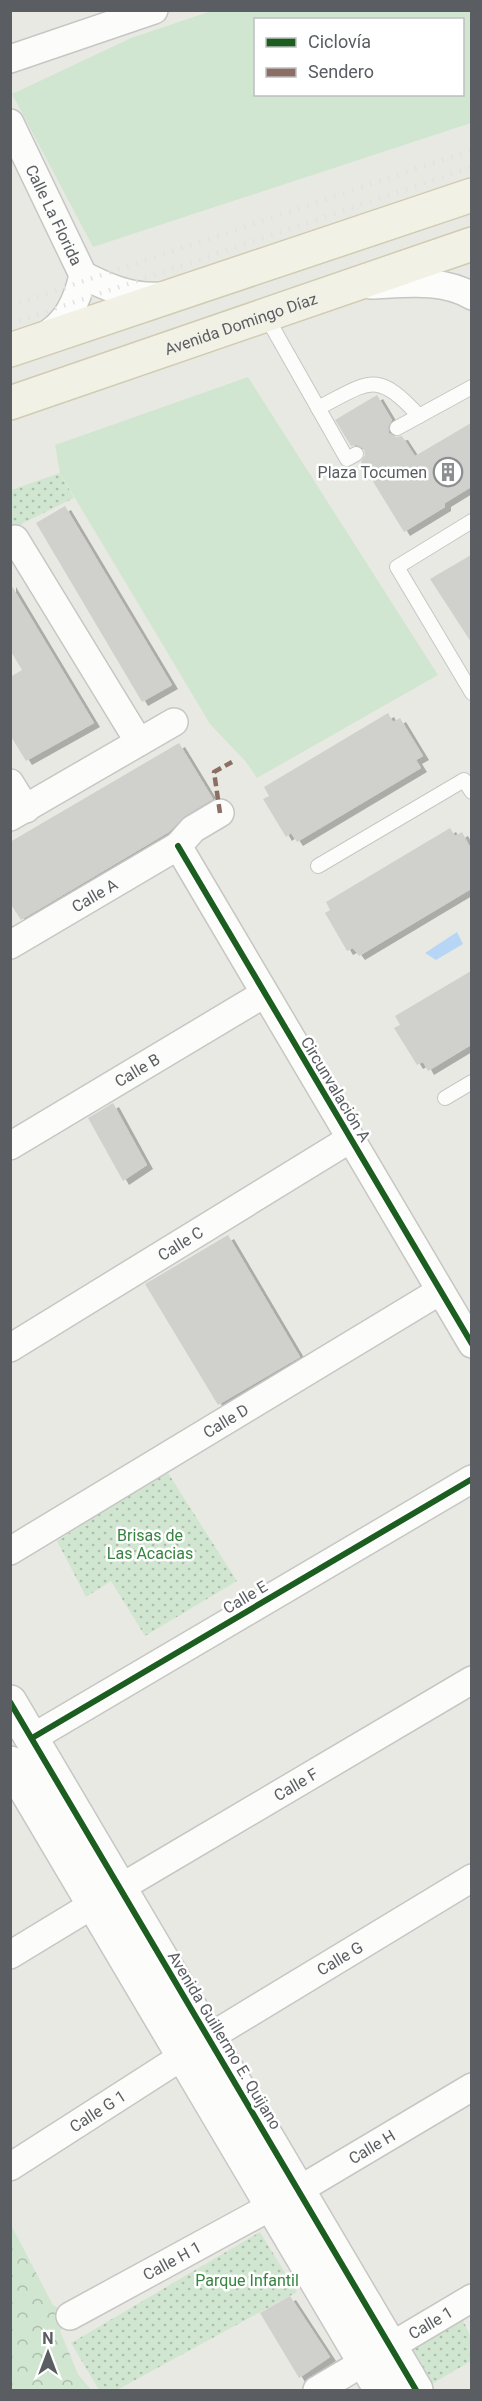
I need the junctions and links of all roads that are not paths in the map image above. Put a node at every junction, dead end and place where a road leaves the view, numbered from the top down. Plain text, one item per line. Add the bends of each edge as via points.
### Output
1 (154, 10) edge
2 (10, 59) edge
3 (10, 123) edge
4 (471, 195) edge
5 (471, 244) edge
6 (83, 275) junction
7 (357, 285) junction
8 (174, 295) junction
9 (471, 296) edge
10 (266, 315) junction
11 (23, 346) edge
12 (74, 383) junction
13 (471, 387) edge
14 (10, 403) edge
15 (318, 408) junction
16 (10, 413) edge
17 (419, 416) junction
18 (397, 428) dead end
19 (356, 454) dead end
20 (471, 521) edge
21 (15, 539) dead end
22 (471, 693) edge
23 (174, 722) dead end
24 (139, 742) junction
25 (10, 783) edge
26 (471, 792) edge
27 (18, 813) edge
28 (220, 813) dead end
29 (178, 846) junction
30 (318, 866) dead end
31 (10, 945) edge
32 (264, 994) junction
33 (471, 1082) edge
34 (445, 1098) dead end
35 (350, 1139) junction
36 (10, 1146) edge
37 (440, 1291) junction
38 (471, 1344) edge
39 (10, 1348) edge
40 (471, 1479) edge
41 (10, 1551) edge
42 (471, 1680) edge
43 (10, 1702) edge
44 (32, 1738) junction
45 (10, 1762) edge
46 (471, 1878) edge
47 (107, 1896) junction
48 (10, 1955) edge
49 (196, 2047) junction
50 (471, 2086) edge
51 (10, 2167) edge
52 (285, 2198) junction
53 (471, 2298) edge
54 (70, 2316) dead end
55 (377, 2354) junction
56 (317, 2391) edge
57 (381, 2391) edge
58 (416, 2391) edge

1 - 2 street
3 - 6 street, Calle La Florida
4 - 8 main road
5 - 7 main road, Avenida Domingo Díaz
6 - 8 street, Calle La Florida via 127,294
6 - 11 street, Calle La Florida via 68,315 53,331
7 - 9 street via 431,284
7 - 10 main road, Avenida Domingo Díaz
8 - 11 main road
10 - 12 main road, Avenida Domingo Díaz
10 - 15 lane
12 - 14 main road, Avenida Domingo Díaz
12 - 16 main road
13 - 17 lane
15 - 17 lane via 365,384 382,385 398,394
15 - 19 lane via 347,459
17 - 18 lane
20 - 22 lane via 397,567
21 - 24 street
23 - 24 street
24 - 27 street
25 - 27 street
26 - 30 lane via 464,780
28 - 29 street, Calle A via 193,829
29 - 31 street, Calle A
29 - 32 street, Circunvalación A
32 - 35 street, Circunvalación A
32 - 36 street, Calle B
33 - 34 lane
35 - 37 street, Circunvalación A
35 - 39 street, Calle C
37 - 38 street, Circunvalación A
37 - 41 street, Calle D
40 - 44 street, Calle E
42 - 47 street, Calle F
43 - 44 street
44 - 47 street
45 - 47 street
46 - 49 street, Calle G
47 - 48 street, Calle F
47 - 49 street
49 - 51 street, Calle G 1
49 - 52 street
50 - 52 street, Calle H
52 - 54 street, Calle H 1
52 - 55 street
53 - 55 street, Calle 1
55 - 56 street, Calle 1
55 - 57 street
55 - 58 street

